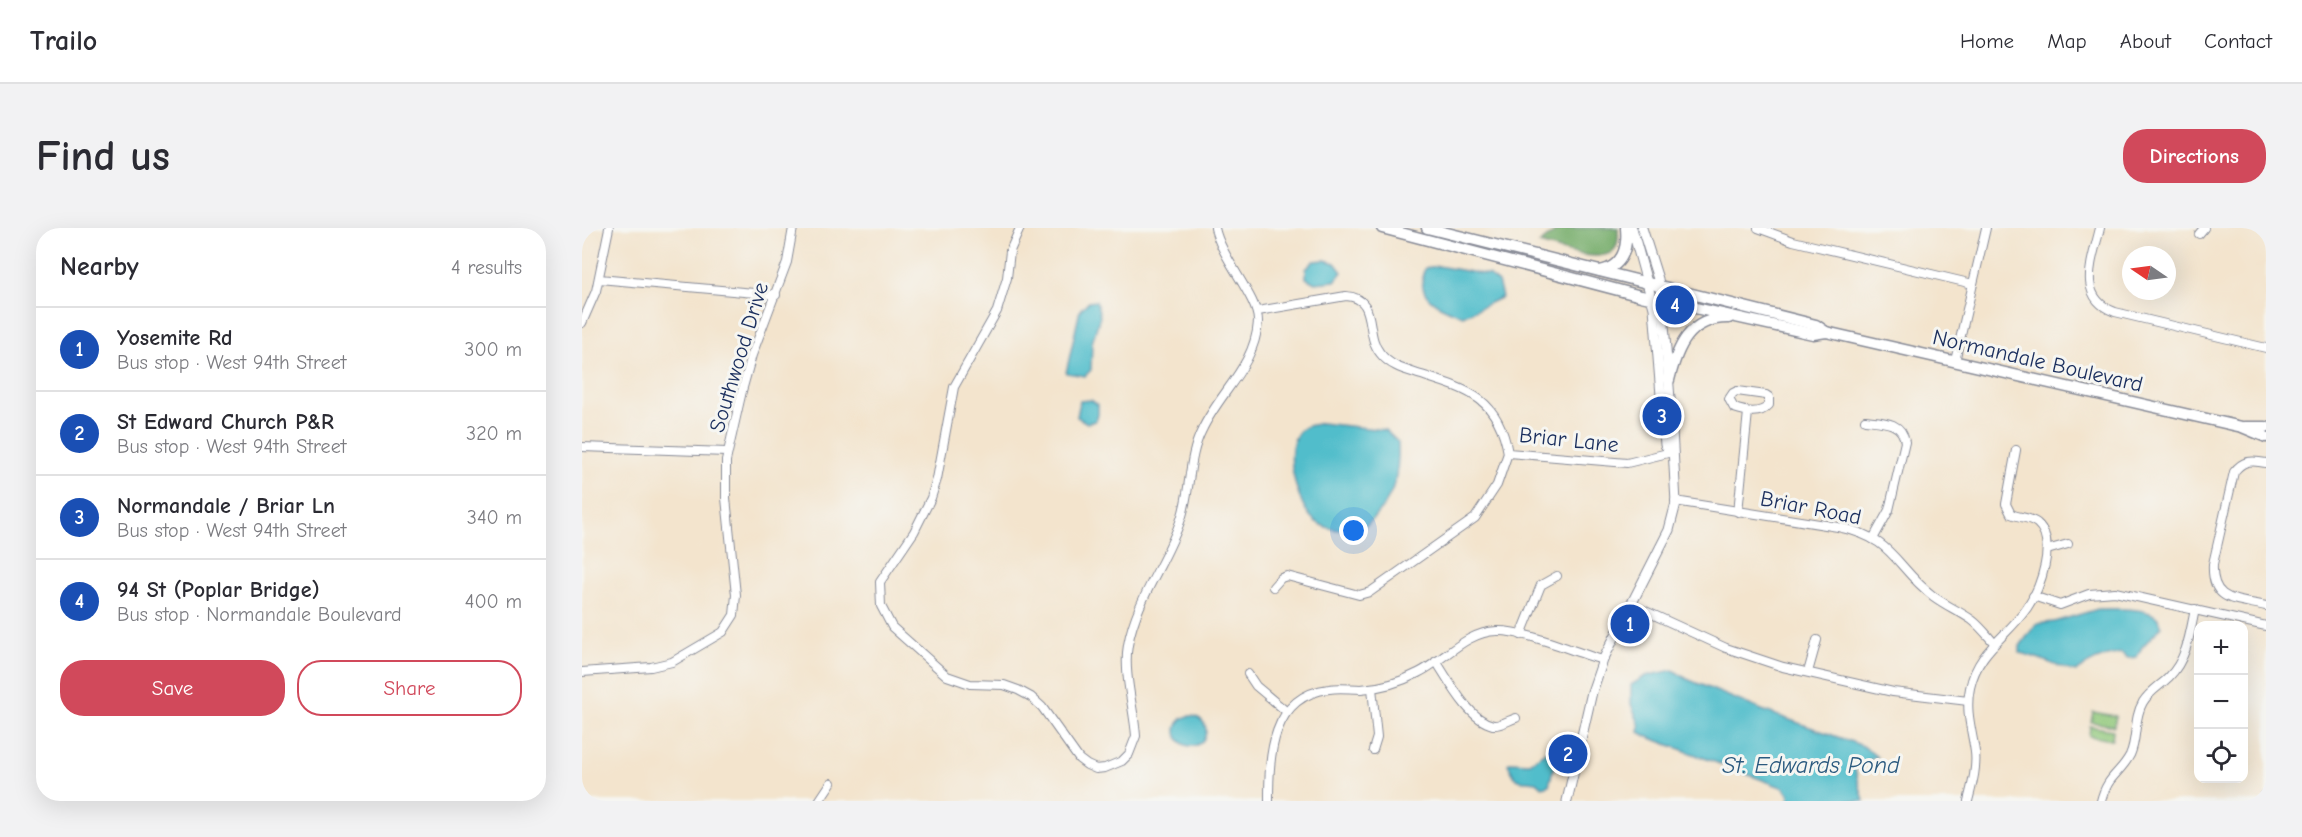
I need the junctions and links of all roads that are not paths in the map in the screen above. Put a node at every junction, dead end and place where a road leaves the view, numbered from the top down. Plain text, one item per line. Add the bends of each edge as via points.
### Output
1 (609, 228) edge
2 (793, 228) edge
3 (1020, 228) edge
4 (1215, 228) edge
5 (1382, 228) edge
6 (1427, 228) edge
7 (1626, 228) edge
8 (1632, 228) edge
9 (1642, 228) edge
10 (1758, 228) edge
11 (1986, 228) edge
12 (2100, 228) edge
13 (1599, 271) junction
14 (599, 279) junction
15 (1973, 284) junction
16 (1654, 285) junction
17 (776, 294) junction
18 (1657, 299) junction
19 (1258, 311) junction
20 (1744, 318) junction
21 (582, 323) edge
22 (1826, 332) junction
23 (2266, 348) edge
24 (1955, 361) junction
25 (1665, 380) junction
26 (1749, 412) junction
27 (1865, 420) dead end
28 (2242, 427) junction
29 (2266, 427) edge
30 (2266, 437) edge
31 (582, 447) edge
32 (2016, 450) dead end
33 (727, 452) junction
34 (1672, 452) junction
35 (1508, 453) junction
36 (2266, 463) edge
37 (1676, 501) junction
38 (1738, 512) junction
39 (1874, 539) junction
40 (2068, 544) dead end
41 (2047, 550) junction
42 (1557, 576) dead end
43 (1273, 587) dead end
44 (2033, 596) junction
45 (1630, 604) junction
46 (2266, 606) edge
47 (2195, 609) junction
48 (2266, 626) edge
49 (1521, 635) junction
50 (1816, 640) dead end
51 (1994, 643) junction
52 (1603, 660) junction
53 (1436, 662) junction
54 (582, 672) edge
55 (1808, 672) junction
56 (1248, 674) dead end
57 (1372, 688) junction
58 (1968, 701) junction
59 (1287, 712) junction
60 (1515, 718) dead end
61 (1373, 750) dead end
62 (831, 783) dead end
63 (2266, 795) edge
64 (819, 801) edge
65 (1269, 801) edge
66 (1567, 801) edge
67 (1968, 801) edge
68 (2101, 801) edge
69 (2261, 801) edge

1 - 14 street
2 - 17 street, Southwood Drive
3 - 19 street via 1010,251 997,311 954,387 931,498 914,532 880,582 879,594 892,627 947,676 970,684 1004,685 1031,698 1042,707 1079,759 1096,769 1113,766 1129,754 1133,745 1136,736 1127,647 1131,628 1180,521 1198,437 1249,357
4 - 19 street via 1227,260
5 - 18 main road, Normandale Boulevard
6 - 13 main road, Normandale Boulevard
7 - 13 main road via 1625,247 1617,264
8 - 16 street
9 - 16 street
10 - 15 street via 1814,246
11 - 15 street
12 - 23 street via 2090,271 2090,290 2100,304 2136,317
13 - 16 main road, Normandale Boulevard
14 - 17 street
14 - 21 street
15 - 24 street
16 - 18 street
16 - 22 main road, Normandale Boulevard via 1816,325
17 - 33 street, Southwood Drive via 752,355
18 - 20 main road, Normandale Boulevard
18 - 25 street
19 - 35 street, Briar Lane via 1346,296 1360,299 1368,310 1378,352 1393,365 1459,387 1480,399 1504,431
20 - 22 main road, Normandale Boulevard via 1813,333
20 - 25 main road via 1712,320 1689,334
22 - 24 main road, Normandale Boulevard
24 - 28 main road, Normandale Boulevard
25 - 34 street
26 - 26 street via 1731,406 1729,399 1733,393 1761,393 1769,397 1766,409
26 - 38 street
27 - 39 street via 1896,426 1905,442 1889,510
28 - 29 main road, Normandale Boulevard
28 - 30 main road, Normandale Boulevard
31 - 33 street
32 - 41 street via 2006,504 2011,514 2041,527
33 - 54 street, Southwood Drive via 725,479 736,605 729,625 672,662
34 - 35 street, Briar Lane via 1627,463
34 - 37 street
35 - 43 street via 1497,485 1475,518 1370,592 1359,595 1287,576
36 - 46 street via 2252,460 2234,472 2212,579 2216,590 2225,596
37 - 38 street, Briar Road
37 - 45 street via 1669,530
38 - 39 street, Briar Road via 1846,528
39 - 51 street, Briar Road via 1896,556 1930,594 1973,621
40 - 41 street
41 - 44 street
42 - 49 street via 1541,585
44 - 47 street via 2060,605 2089,594 2115,592
44 - 51 street via 2017,621
45 - 52 street
45 - 55 street via 1726,648
47 - 48 street
47 - 68 street via 2183,657 2143,702 2130,755 2112,776
49 - 52 street
49 - 53 street via 1485,632
50 - 55 street
51 - 58 street via 1975,672
52 - 66 street
53 - 57 street via 1410,676
53 - 60 street via 1481,721 1495,725
55 - 58 street via 1916,696
56 - 59 street via 1256,686
57 - 59 street via 1327,689 1304,698
57 - 61 street via 1377,736
58 - 67 street via 1976,765
59 - 65 street via 1274,738
62 - 64 street
63 - 69 street

